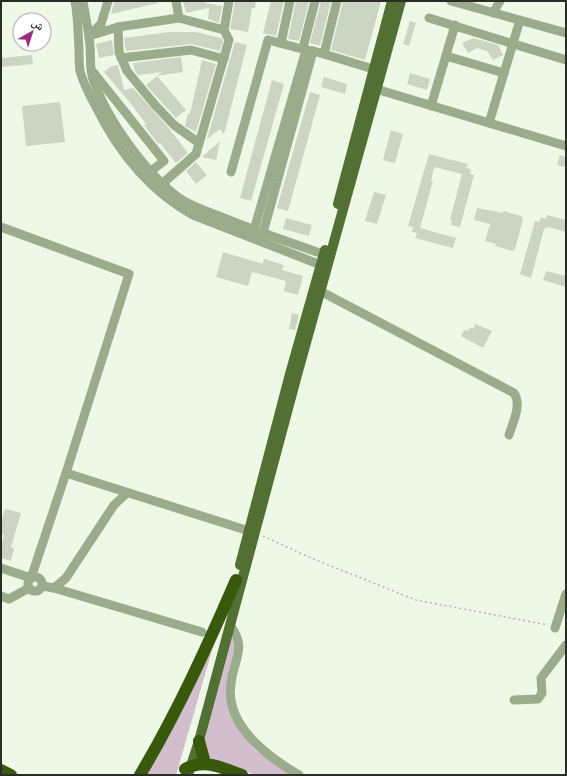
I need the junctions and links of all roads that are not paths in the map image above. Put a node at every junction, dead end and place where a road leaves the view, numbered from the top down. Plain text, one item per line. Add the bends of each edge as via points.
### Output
1 (75, 1) edge
2 (83, 1) edge
3 (108, 1) edge
4 (176, 1) edge
5 (230, 1) edge
6 (290, 1) edge
7 (314, 1) edge
8 (337, 1) edge
9 (392, 1) edge
10 (401, 1) edge
11 (451, 1) edge
12 (500, 1) edge
13 (493, 13) junction
14 (179, 18) junction
15 (429, 18) dead end
16 (520, 20) junction
17 (455, 25) junction
18 (118, 27) junction
19 (224, 30) junction
20 (566, 33) edge
21 (89, 36) junction
22 (281, 43) junction
23 (513, 44) junction
24 (307, 50) junction
25 (324, 54) junction
26 (446, 56) junction
27 (121, 58) junction
28 (224, 59) junction
29 (566, 60) edge
30 (91, 69) junction
31 (373, 69) junction
32 (504, 73) junction
33 (376, 89) junction
34 (431, 106) junction
35 (489, 123) junction
36 (200, 143) junction
37 (566, 146) edge
38 (151, 171) junction
39 (230, 172) dead end
40 (163, 183) junction
41 (1, 227) edge
42 (258, 232) junction
43 (327, 256) junction
44 (324, 266) junction
45 (317, 290) junction
46 (509, 435) dead end
47 (66, 473) junction
48 (127, 493) junction
49 (252, 532) junction
50 (1, 568) edge
51 (31, 578) junction
52 (236, 580) junction
53 (42, 586) junction
54 (28, 588) junction
55 (54, 588) junction
56 (566, 594) edge
57 (1, 596) edge
58 (230, 625) junction
59 (555, 628) road end
60 (202, 632) dead end
61 (566, 645) edge
62 (514, 700) dead end
63 (199, 741) junction
64 (205, 763) junction
65 (1, 770) edge
66 (187, 771) edge
67 (11, 775) edge
68 (140, 775) edge
69 (242, 775) edge
70 (299, 775) edge

1 - 44 street via 80,71 88,93 116,143 146,180 177,206 193,215
2 - 21 street
3 - 21 street via 101,24
4 - 14 street
5 - 19 street
6 - 22 street
7 - 24 street
8 - 25 street
9 - 31 main road
10 - 33 main road
11 - 13 street
12 - 13 street
13 - 16 street
14 - 18 street
14 - 19 street
15 - 17 street
16 - 20 street
16 - 23 street
17 - 23 street
17 - 26 street
18 - 21 street
18 - 27 street via 118,52
19 - 28 street via 229,40
21 - 30 street
22 - 24 street
22 - 39 street via 268,40
23 - 29 street
23 - 32 street
24 - 25 street
24 - 42 street
25 - 31 street
26 - 32 street
26 - 34 street
27 - 28 street via 191,50
27 - 36 street via 127,71 155,105 174,124
28 - 36 street
30 - 38 street via 93,81 110,116
30 - 38 street via 164,161
31 - 43 main road
32 - 35 street
33 - 34 street
33 - 43 main road
34 - 35 street
35 - 37 street
36 - 40 street via 196,154
38 - 40 street
40 - 42 street via 180,198 198,208
41 - 47 street via 129,274
42 - 43 street
43 - 44 main road
44 - 45 main road
45 - 46 street via 514,393 518,398 518,404
45 - 49 main road
47 - 48 street
47 - 51 street
48 - 49 street
48 - 55 street via 114,505 66,578
49 - 52 main road
49 - 58 main road
50 - 51 street
51 - 53 street via 38,577
51 - 54 street via 27,584
52 - 66 main road
52 - 68 highway via 174,714
53 - 54 street via 35,592
53 - 55 street
54 - 57 street via 9,599
55 - 60 street
56 - 59 street
58 - 63 main road
58 - 70 street via 239,642 230,698 235,714 250,737 261,748
61 - 62 street via 541,678 542,693 538,699
63 - 64 highway
63 - 66 main road
64 - 66 highway
64 - 69 highway
65 - 67 highway

